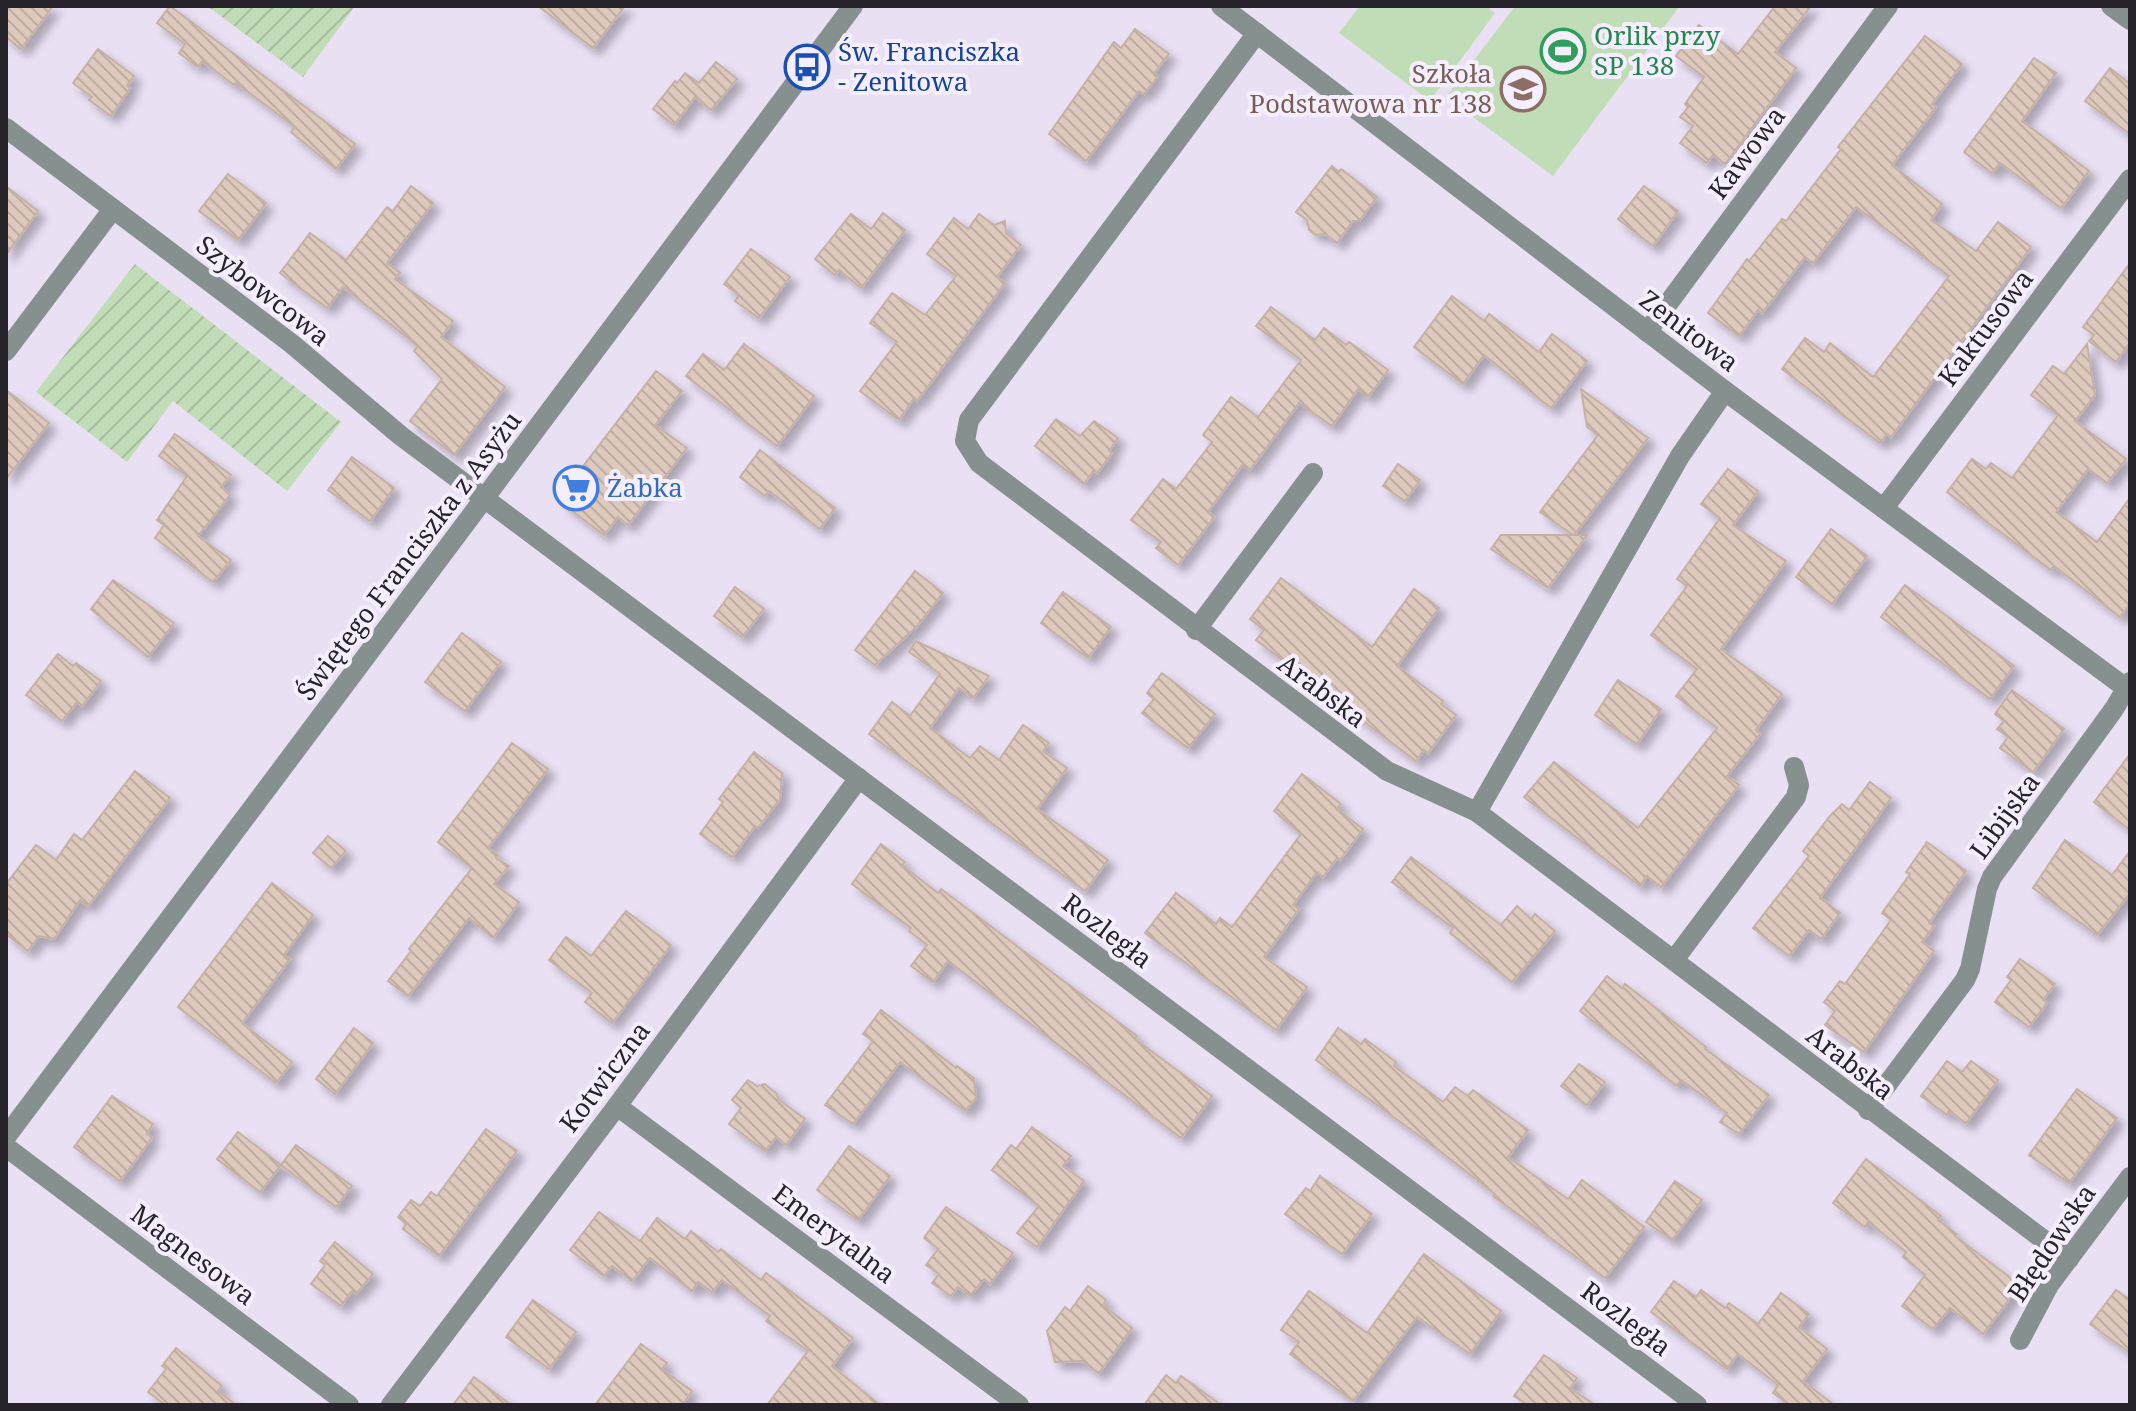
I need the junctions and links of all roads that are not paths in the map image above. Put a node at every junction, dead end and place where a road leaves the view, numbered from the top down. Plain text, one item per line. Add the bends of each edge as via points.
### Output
1 (1221, 6) edge
2 (1888, 6) edge
3 (2111, 6) edge
4 (846, 9) edge
5 (2130, 20) edge
6 (1257, 33) junction
7 (6, 128) edge
8 (2130, 179) edge
9 (113, 209) junction
10 (1647, 332) junction
11 (6, 351) edge
12 (1725, 391) junction
13 (1313, 473) dead end
14 (485, 499) junction
15 (1884, 508) junction
16 (1196, 630) junction
17 (2129, 687) edge
18 (1794, 767) dead end
19 (859, 778) junction
20 (1477, 812) junction
21 (1674, 960) junction
22 (617, 1106) junction
23 (1868, 1110) junction
24 (6, 1137) edge
25 (6, 1147) edge
26 (2130, 1177) edge
27 (2069, 1259) junction
28 (2020, 1340) dead end
29 (349, 1405) edge
30 (391, 1405) edge
31 (1019, 1405) edge
32 (1697, 1405) edge

1 - 6 street, Zenitowa
2 - 10 street, Kawowa
3 - 5 street
4 - 14 street, Świętego Franciszka z Asyżu
6 - 10 street, Zenitowa
6 - 16 street, Arabska via 966,430 965,441 979,463
7 - 9 street, Szybowcowa
8 - 15 street, Kaktusowa
9 - 11 street
9 - 14 street, Szybowcowa
10 - 12 street, Zenitowa
12 - 15 street, Zenitowa
12 - 20 street via 1680,456
13 - 16 street
14 - 19 street, Rozległa
14 - 24 street, Świętego Franciszka z Asyżu
15 - 17 street, Zenitowa
16 - 20 street, Arabska via 1396,778
17 - 23 street, Libijska via 1992,877 1965,980
18 - 21 street via 1796,797
19 - 22 street, Kotwiczna
19 - 32 street, Rozległa
20 - 21 street, Arabska
21 - 23 street, Arabska
22 - 30 street, Kotwiczna
22 - 31 street, Emerytalna
23 - 27 street, Arabska
25 - 29 street, Magnesowa
26 - 27 street, Błędowska
27 - 28 street, Błędowska

